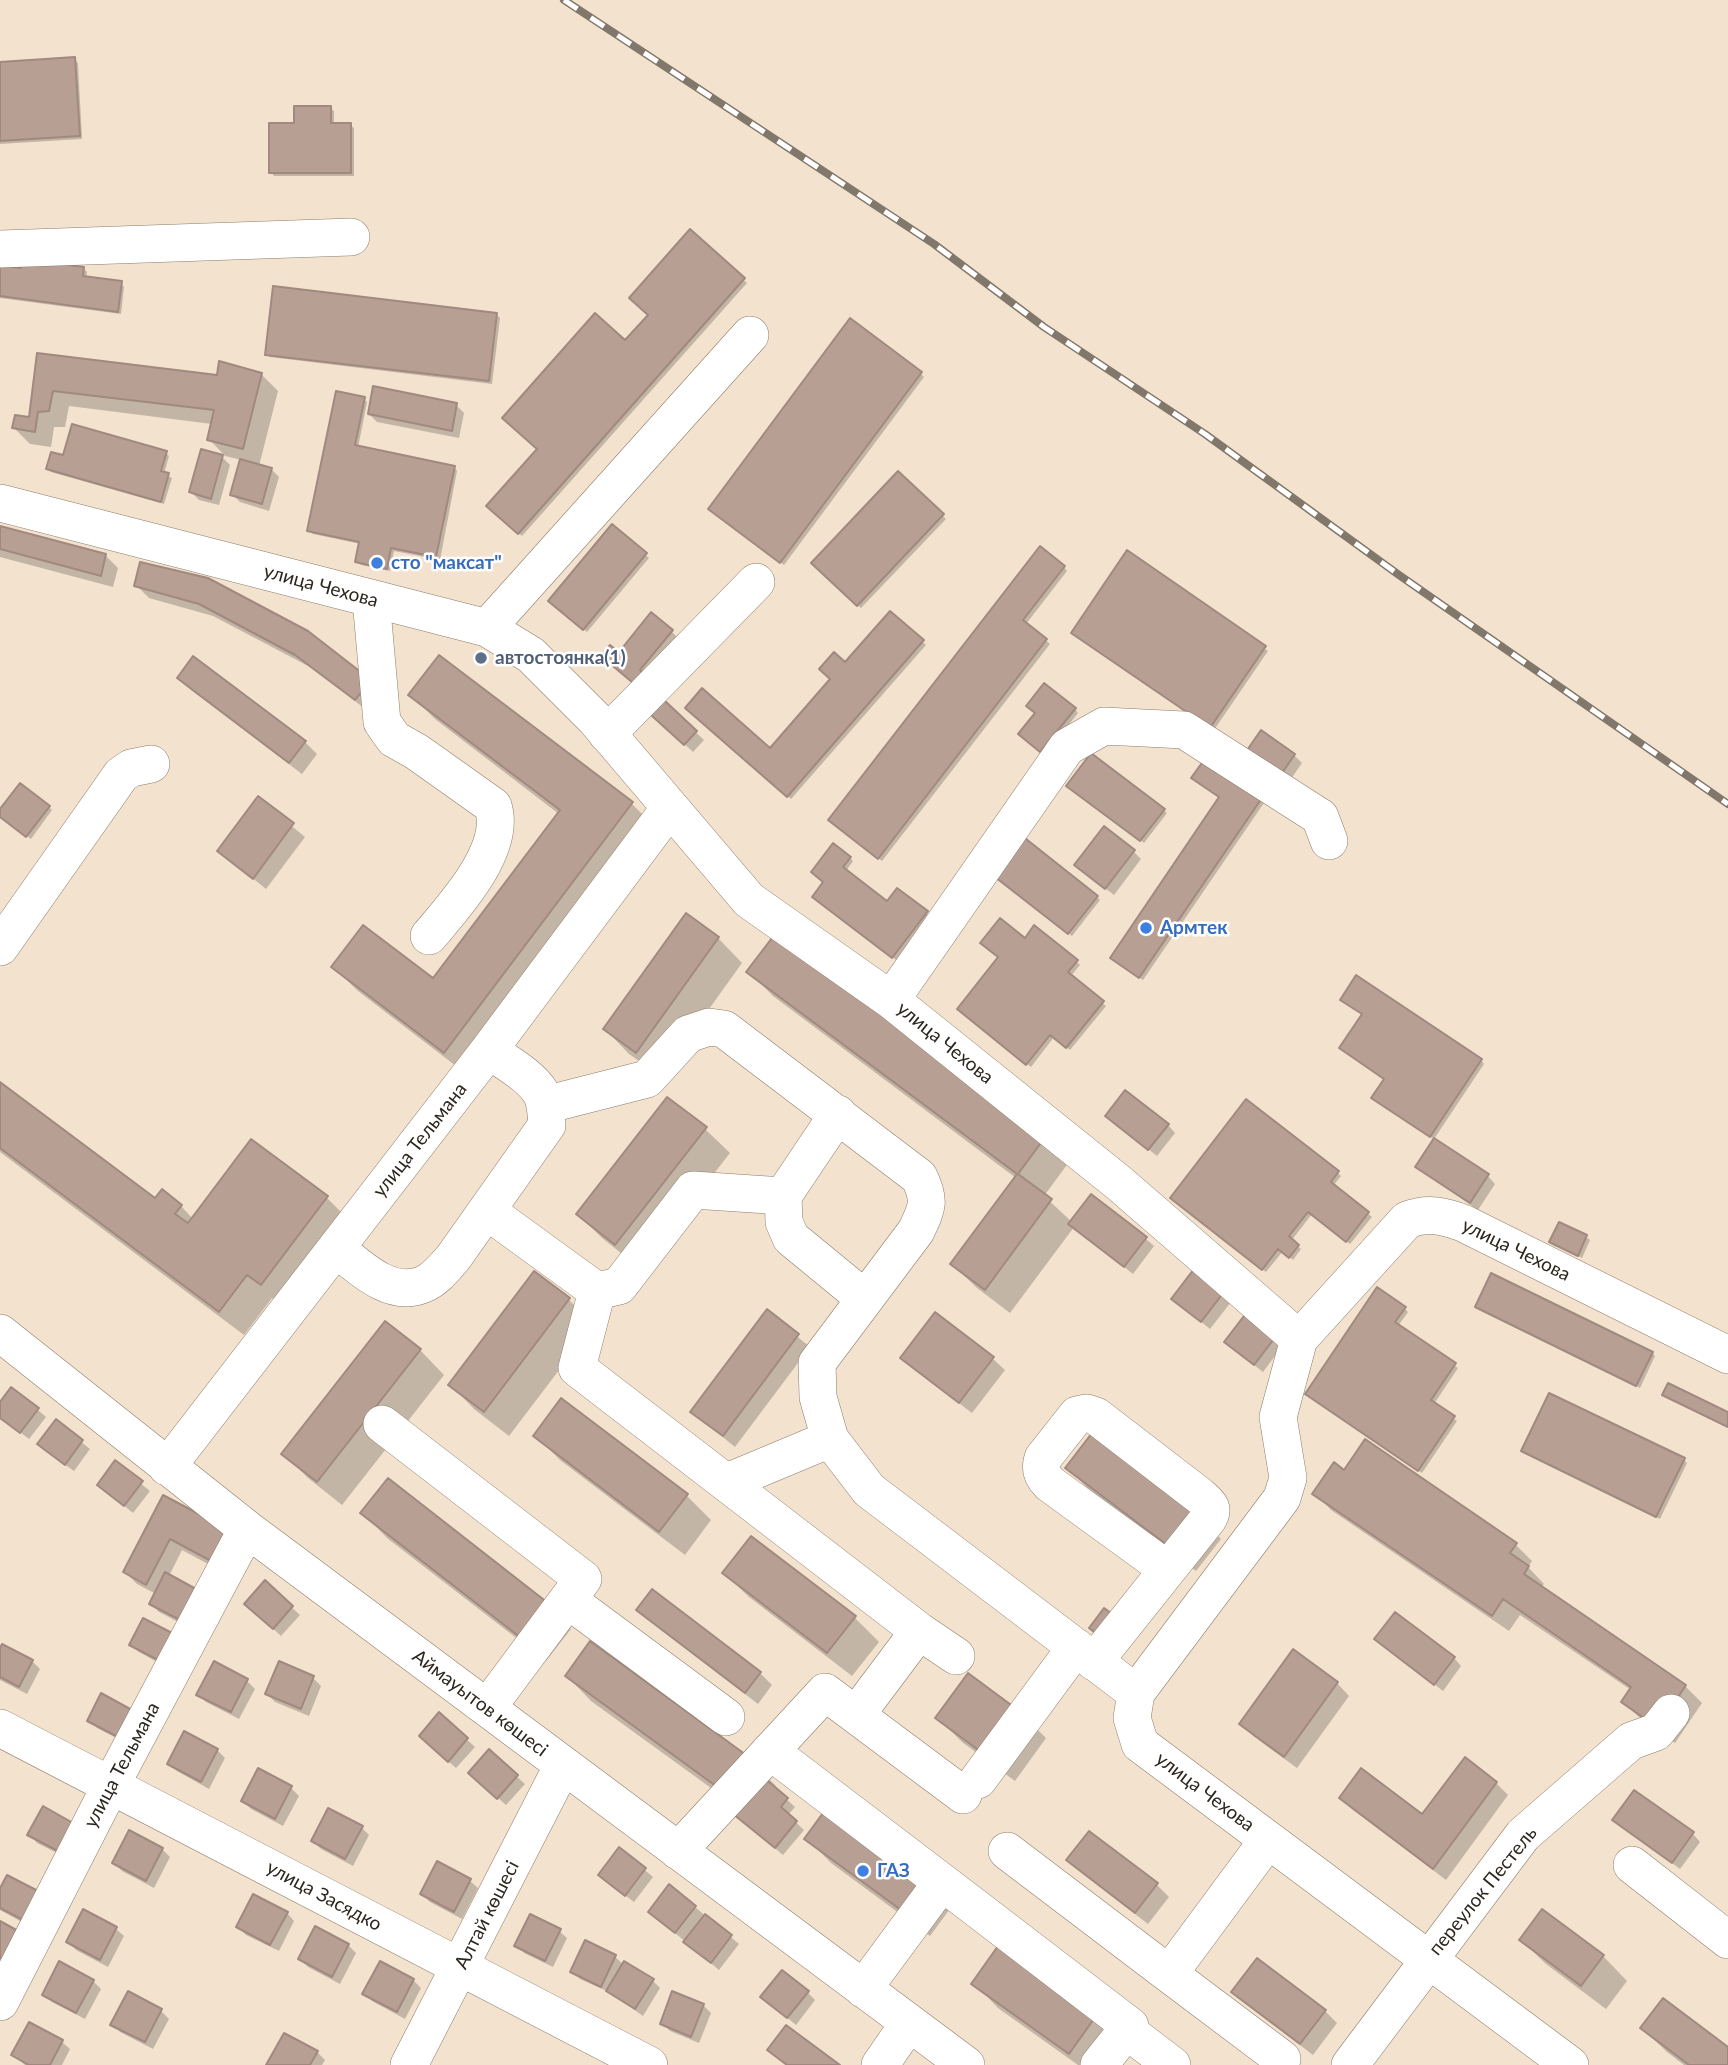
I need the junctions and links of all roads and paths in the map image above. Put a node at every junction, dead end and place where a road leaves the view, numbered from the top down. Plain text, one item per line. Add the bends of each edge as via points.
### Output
1 (351, 237) dead end
2 (0, 249) edge
3 (750, 335) dead end
4 (0, 503) edge
5 (756, 582) dead end
6 (371, 599) junction
7 (487, 628) junction
8 (607, 734) junction
9 (151, 764) dead end
10 (669, 809) junction
11 (1329, 841) dead end
12 (429, 936) dead end
13 (0, 947) edge
14 (891, 1000) junction
15 (489, 1050) junction
16 (545, 1105) junction
17 (838, 1114) junction
18 (783, 1196) junction
19 (487, 1211) junction
20 (336, 1248) junction
21 (597, 1291) junction
22 (864, 1298) junction
23 (0, 1333) edge
24 (1299, 1339) junction
25 (1728, 1355) edge
26 (382, 1424) dead end
27 (830, 1439) junction
28 (167, 1467) junction
29 (727, 1482) junction
30 (247, 1530) junction
31 (1167, 1569) junction
32 (568, 1600) junction
33 (919, 1631) junction
34 (1085, 1655) junction
35 (956, 1656) dead end
36 (1136, 1693) junction
37 (486, 1708) junction
38 (1671, 1713) dead end
39 (856, 1715) junction
40 (726, 1717) dead end
41 (0, 1728) edge
42 (770, 1751) junction
43 (563, 1765) junction
44 (111, 1785) junction
45 (1268, 1840) junction
46 (678, 1851) junction
47 (1007, 1851) dead end
48 (1632, 1866) dead end
49 (942, 1882) junction
50 (1728, 1940) edge
51 (1428, 1960) junction
52 (460, 1967) junction
53 (1169, 1974) junction
54 (863, 1989) junction
55 (0, 2002) edge
56 (909, 2023) junction
57 (1126, 2031) junction
58 (1282, 2059) dead end
59 (409, 2065) edge
60 (649, 2065) edge
61 (880, 2065) edge
62 (966, 2065) edge
63 (1100, 2065) edge
64 (1172, 2065) edge
65 (1350, 2065) edge
66 (1570, 2065) edge

1 - 2 street
3 - 7 street
4 - 6 street, улица Чехова
5 - 8 street
6 - 7 street, улица Чехова
6 - 12 street via 382,722 394,739 494,806 498,819 485,859 465,893
7 - 8 street, улица Чехова via 531,655
8 - 10 street, улица Чехова
9 - 13 street via 121,775
10 - 14 street, улица Чехова via 748,900
10 - 15 street, улица Тельмана
11 - 14 street via 1320,817 1184,730 1104,726 1067,747
14 - 24 street, улица Чехова via 1119,1182
15 - 16 street via 533,1083
15 - 20 street, улица Тельмана
16 - 17 street via 647,1079 688,1034 709,1027 724,1030
16 - 19 street via 547,1125
17 - 18 street
17 - 22 street via 919,1177 926,1190 928,1208 916,1231
18 - 21 street via 693,1190 619,1286
18 - 22 street via 790,1238
19 - 20 street via 453,1258 424,1284 384,1283
19 - 21 street
20 - 28 street, улица Тельмана
21 - 29 street via 577,1368
22 - 27 street via 817,1363 818,1397
23 - 28 street, Аймауытов көшесі
24 - 25 street, улица Чехова via 1407,1220 1440,1214
24 - 36 street, улица Чехова via 1278,1417 1287,1478 1282,1498
26 - 32 street via 583,1579
27 - 29 street
27 - 34 street via 869,1490
28 - 30 street, Аймауытов көшесі
29 - 33 street
30 - 37 street, Аймауытов көшесі
30 - 44 street, улица Тельмана
31 - 31 street via 1042,1473 1044,1458 1077,1415 1096,1416 1211,1506 1208,1519
31 - 34 street
32 - 37 street
32 - 40 street
33 - 35 street
33 - 39 street
34 - 36 street
34 - 39 street via 970,1787
36 - 45 street, улица Чехова via 1132,1718 1140,1744
37 - 43 street, Аймауытов көшесі
38 - 51 street, переулок Пестель via 1656,1732 1631,1741 1523,1835
39 - 42 street via 825,1692
41 - 44 street, улица Засядко
42 - 46 street
42 - 49 street
43 - 46 street, Аймауытов көшесі
43 - 52 street, Алтай көшесі
44 - 52 street, улица Засядко
44 - 55 street, улица Тельмана
45 - 51 street, улица Чехова
45 - 53 street
46 - 54 street, Аймауытов көшесі
47 - 53 street
48 - 50 street
49 - 54 street
49 - 57 street via 1130,2026
51 - 65 street, переулок Пестель
51 - 66 street, улица Чехова
52 - 59 street, Алтай көшесі
52 - 60 street, улица Засядко
53 - 58 street
54 - 56 street, Аймауытов көшесі
56 - 61 street
56 - 62 street, Аймауытов көшесі
57 - 63 street
57 - 64 street

